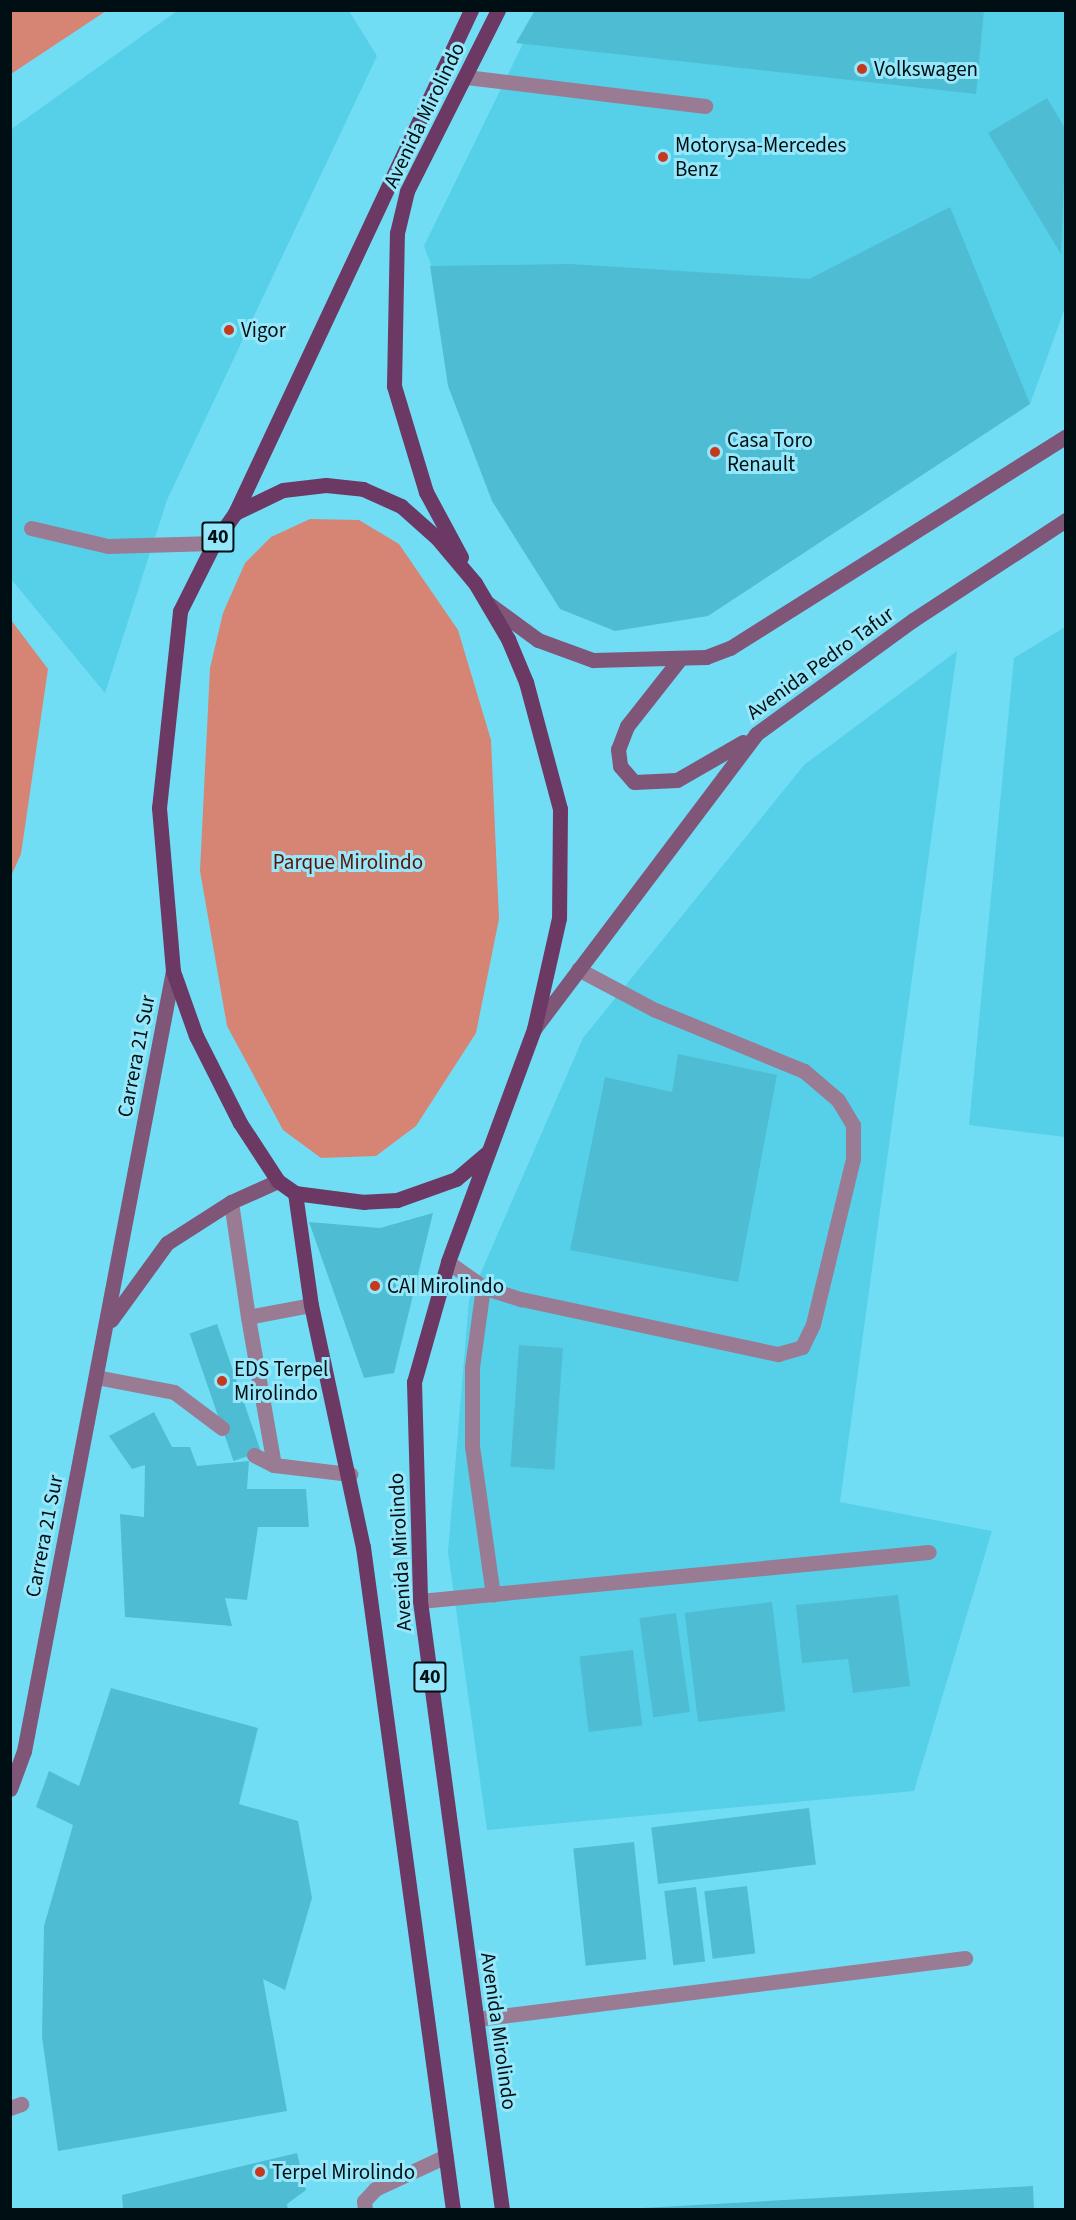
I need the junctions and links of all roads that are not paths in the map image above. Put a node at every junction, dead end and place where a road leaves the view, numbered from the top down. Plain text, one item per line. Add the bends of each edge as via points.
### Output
1 (471, 10) edge
2 (498, 10) edge
3 (466, 77) junction
4 (705, 106) dead end
5 (1065, 436) edge
6 (235, 513) junction
7 (1065, 520) edge
8 (32, 528) dead end
9 (214, 543) junction
10 (475, 583) junction
11 (489, 604) junction
12 (679, 660) junction
13 (756, 734) junction
14 (578, 969) junction
15 (173, 971) junction
16 (534, 1029) junction
17 (488, 1152) junction
18 (278, 1181) junction
19 (295, 1193) junction
20 (231, 1202) junction
21 (448, 1262) junction
22 (483, 1287) junction
23 (311, 1305) junction
24 (248, 1317) junction
25 (107, 1325) junction
26 (96, 1377) junction
27 (222, 1428) dead end
28 (254, 1455) dead end
29 (274, 1465) junction
30 (350, 1474) junction
31 (929, 1552) dead end
32 (493, 1595) junction
33 (420, 1602) junction
34 (10, 1789) edge
35 (965, 1958) dead end
36 (476, 2019) junction
37 (446, 2156) junction
38 (365, 2210) edge
39 (453, 2210) edge
40 (502, 2210) edge

1 - 6 main road, Avenida Mirolindo
2 - 3 main road, Avenida Mirolindo
3 - 4 lane
3 - 10 main road, Avenida Mirolindo via 407,191 400,223 394,386 426,492
5 - 12 main road via 730,648
6 - 9 main road, 40
6 - 10 main road, 40 via 283,490 326,485 363,489 401,506
7 - 13 main road, Avenida Pedro Tafur via 913,620
8 - 9 lane via 108,546
9 - 15 main road, 40 via 180,611 164,721 159,808
10 - 11 main road, 40
11 - 12 main road via 538,640 593,660
11 - 16 main road, 40 via 526,682 560,809 559,918
12 - 13 main road via 637,711 618,749 620,766 634,782 677,780
13 - 14 main road, Avenida Pedro Tafur
14 - 16 main road, Avenida Pedro Tafur
14 - 22 lane via 655,1010 804,1071 838,1100 853,1125 853,1159 813,1323 802,1347 778,1354
15 - 18 main road, 40 via 196,1036 240,1123
15 - 25 main road, Carrera 21 Sur
16 - 17 main road, 40
17 - 19 main road, 40 via 456,1179 397,1200 352,1202
17 - 21 main road, Avenida Mirolindo / 40
18 - 19 main road, 40
18 - 20 main road, Carrera 21 Sur
19 - 23 main road, Avenida Mirolindo / 40
20 - 24 lane
20 - 25 main road, Carrera 21 Sur via 167,1243
21 - 22 lane
21 - 33 main road, Avenida Mirolindo / 40 via 414,1382
22 - 32 lane via 472,1367 472,1446
23 - 24 lane
23 - 30 main road, Avenida Mirolindo / 40
24 - 29 lane
25 - 26 main road, Carrera 21 Sur
26 - 27 lane via 133,1380 174,1392
26 - 34 main road, Carrera 21 Sur via 24,1752
28 - 29 lane
29 - 30 lane
30 - 37 main road, Avenida Mirolindo / 40
31 - 32 lane
32 - 33 lane
33 - 36 main road, Avenida Mirolindo / 40
35 - 36 lane
36 - 40 main road, Avenida Mirolindo / 40
37 - 38 lane via 375,2189 364,2201
37 - 39 main road, Avenida Mirolindo / 40

